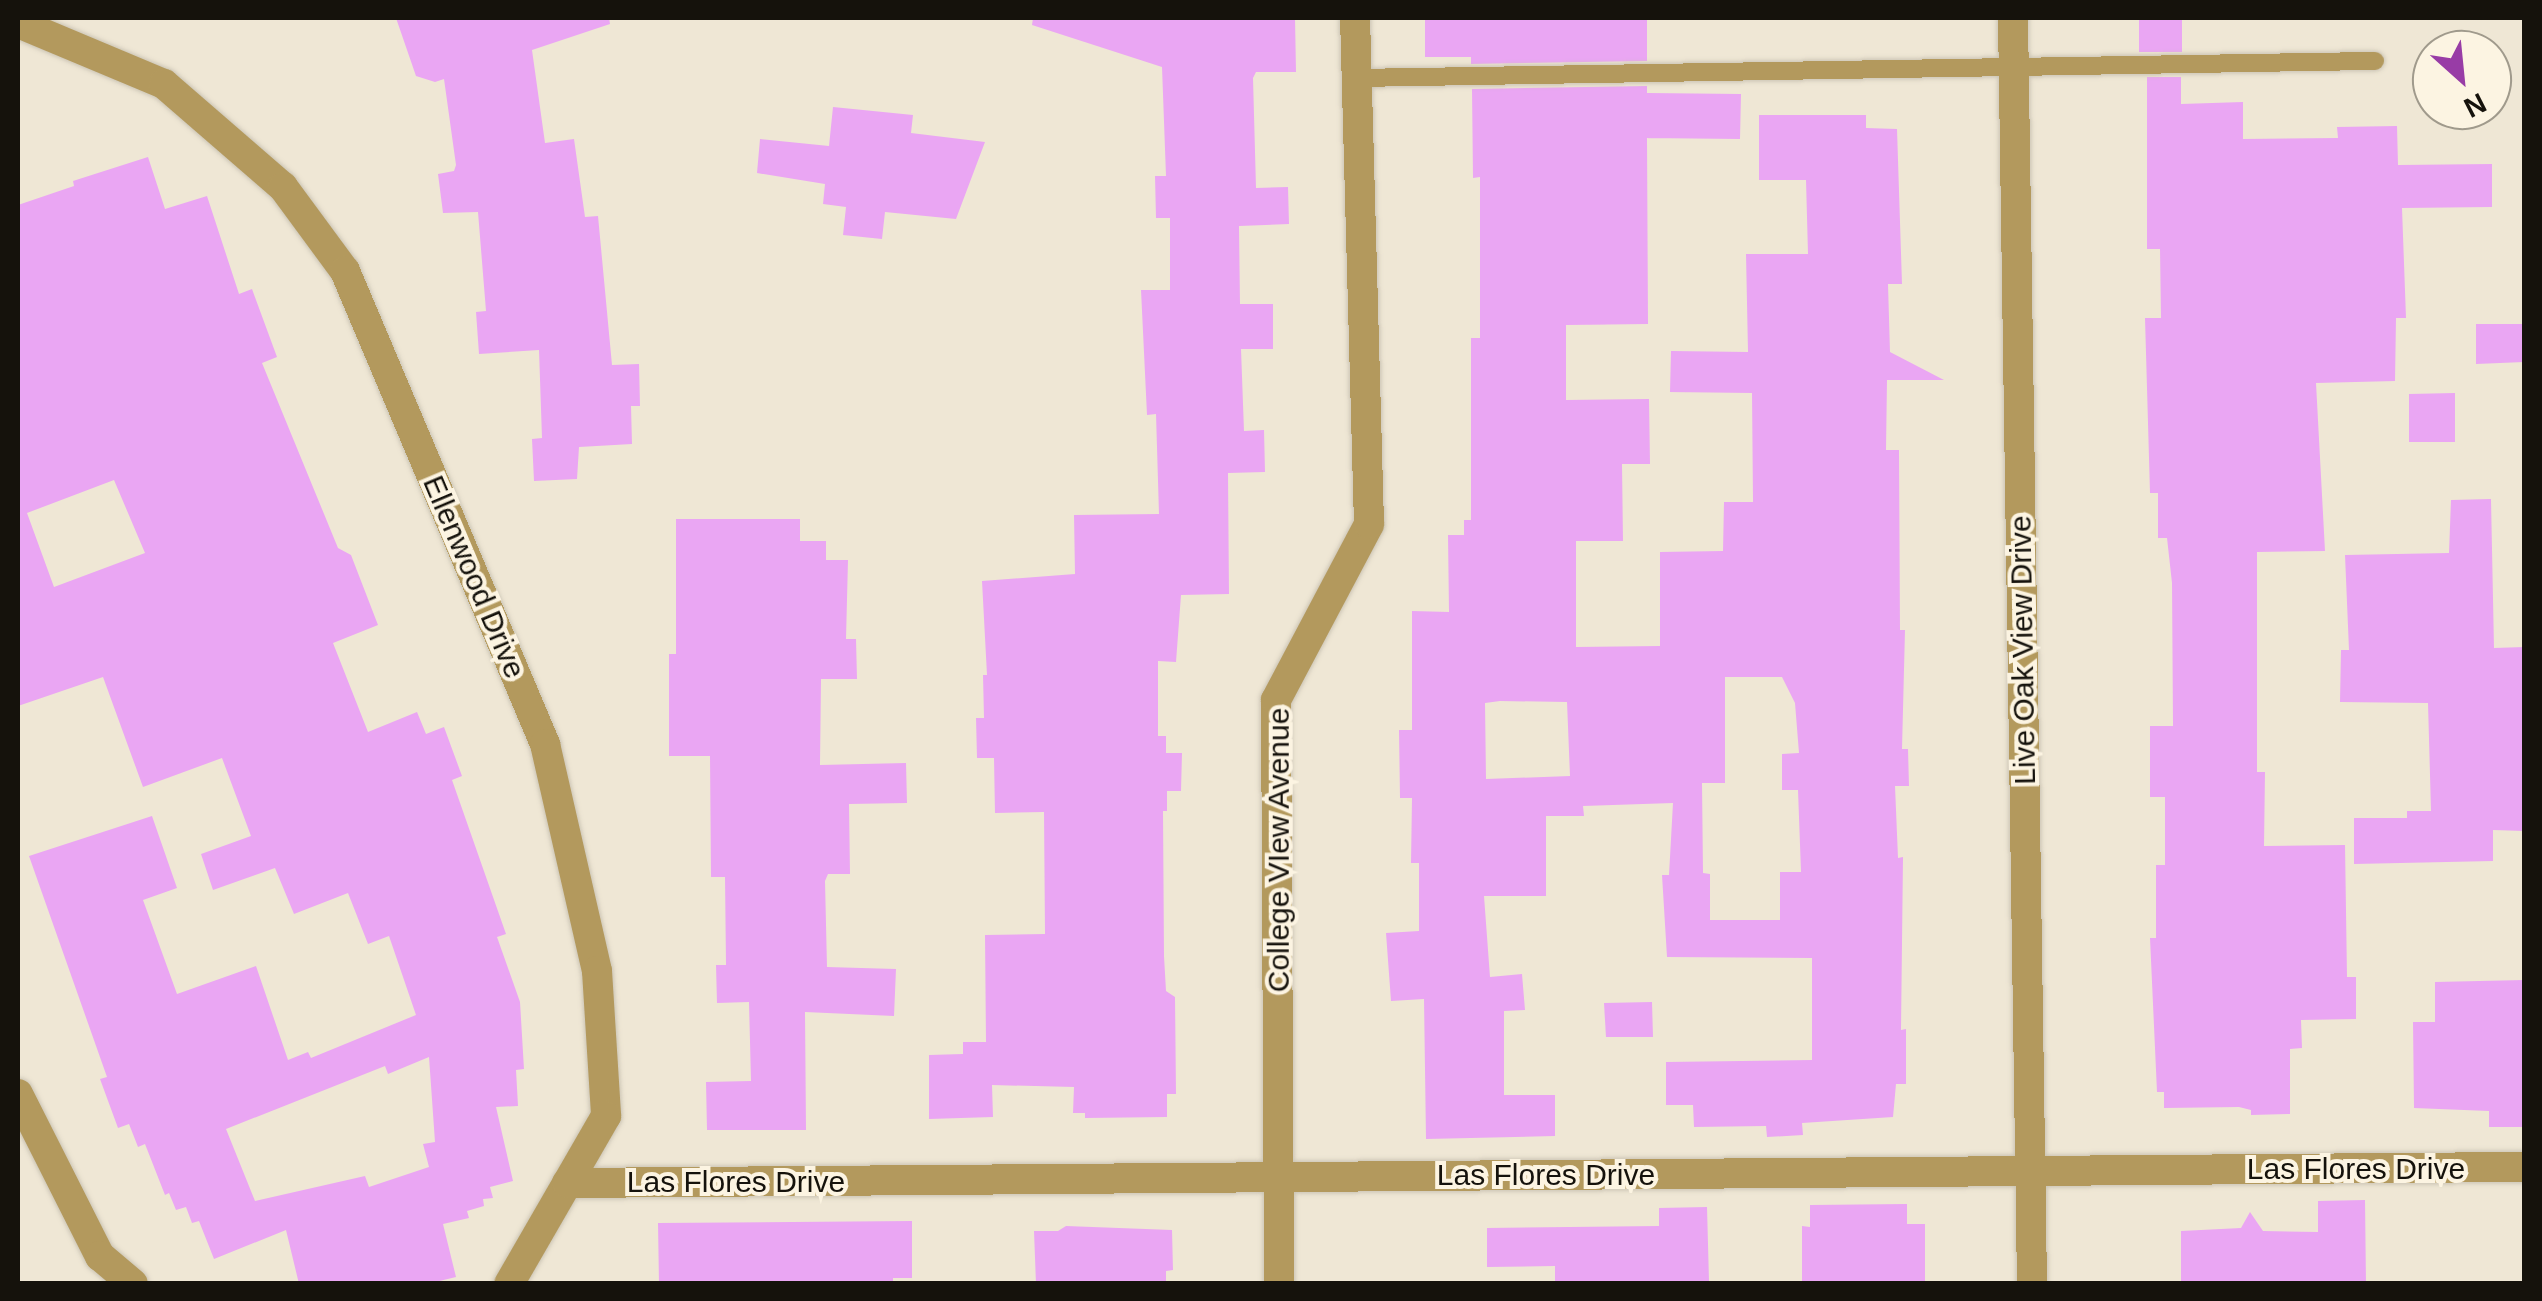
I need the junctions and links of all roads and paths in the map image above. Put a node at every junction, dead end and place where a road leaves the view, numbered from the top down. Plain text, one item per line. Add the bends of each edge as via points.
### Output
1 (1354, 18) edge
2 (2013, 18) edge
3 (18, 23) edge
4 (2375, 61) dead end
5 (2014, 66) junction
6 (1356, 78) junction
7 (18, 1094) edge
8 (2524, 1167) edge
9 (2030, 1172) junction
10 (1280, 1178) junction
11 (567, 1184) junction
12 (133, 1284) edge
13 (510, 1284) edge
14 (1279, 1284) edge
15 (2032, 1284) edge

1 - 6 street, College VIew Avenue
2 - 5 street, Live Oak View Drive
3 - 11 street, Ellenwood Drive via 164,84 284,187 344,271 545,744 597,972 606,1116
4 - 5 lane
5 - 6 lane
5 - 9 street, Live Oak View Drive
6 - 10 street, College VIew Avenue via 1368,524 1276,700
7 - 12 street via 100,1256
8 - 9 street, Las Flores Drive
9 - 10 street, Las Flores Drive
9 - 15 street, Live Oak View Drive
10 - 11 street, Las Flores Drive
10 - 14 street, College VIew Avenue
11 - 13 street, Ellenwood Drive

